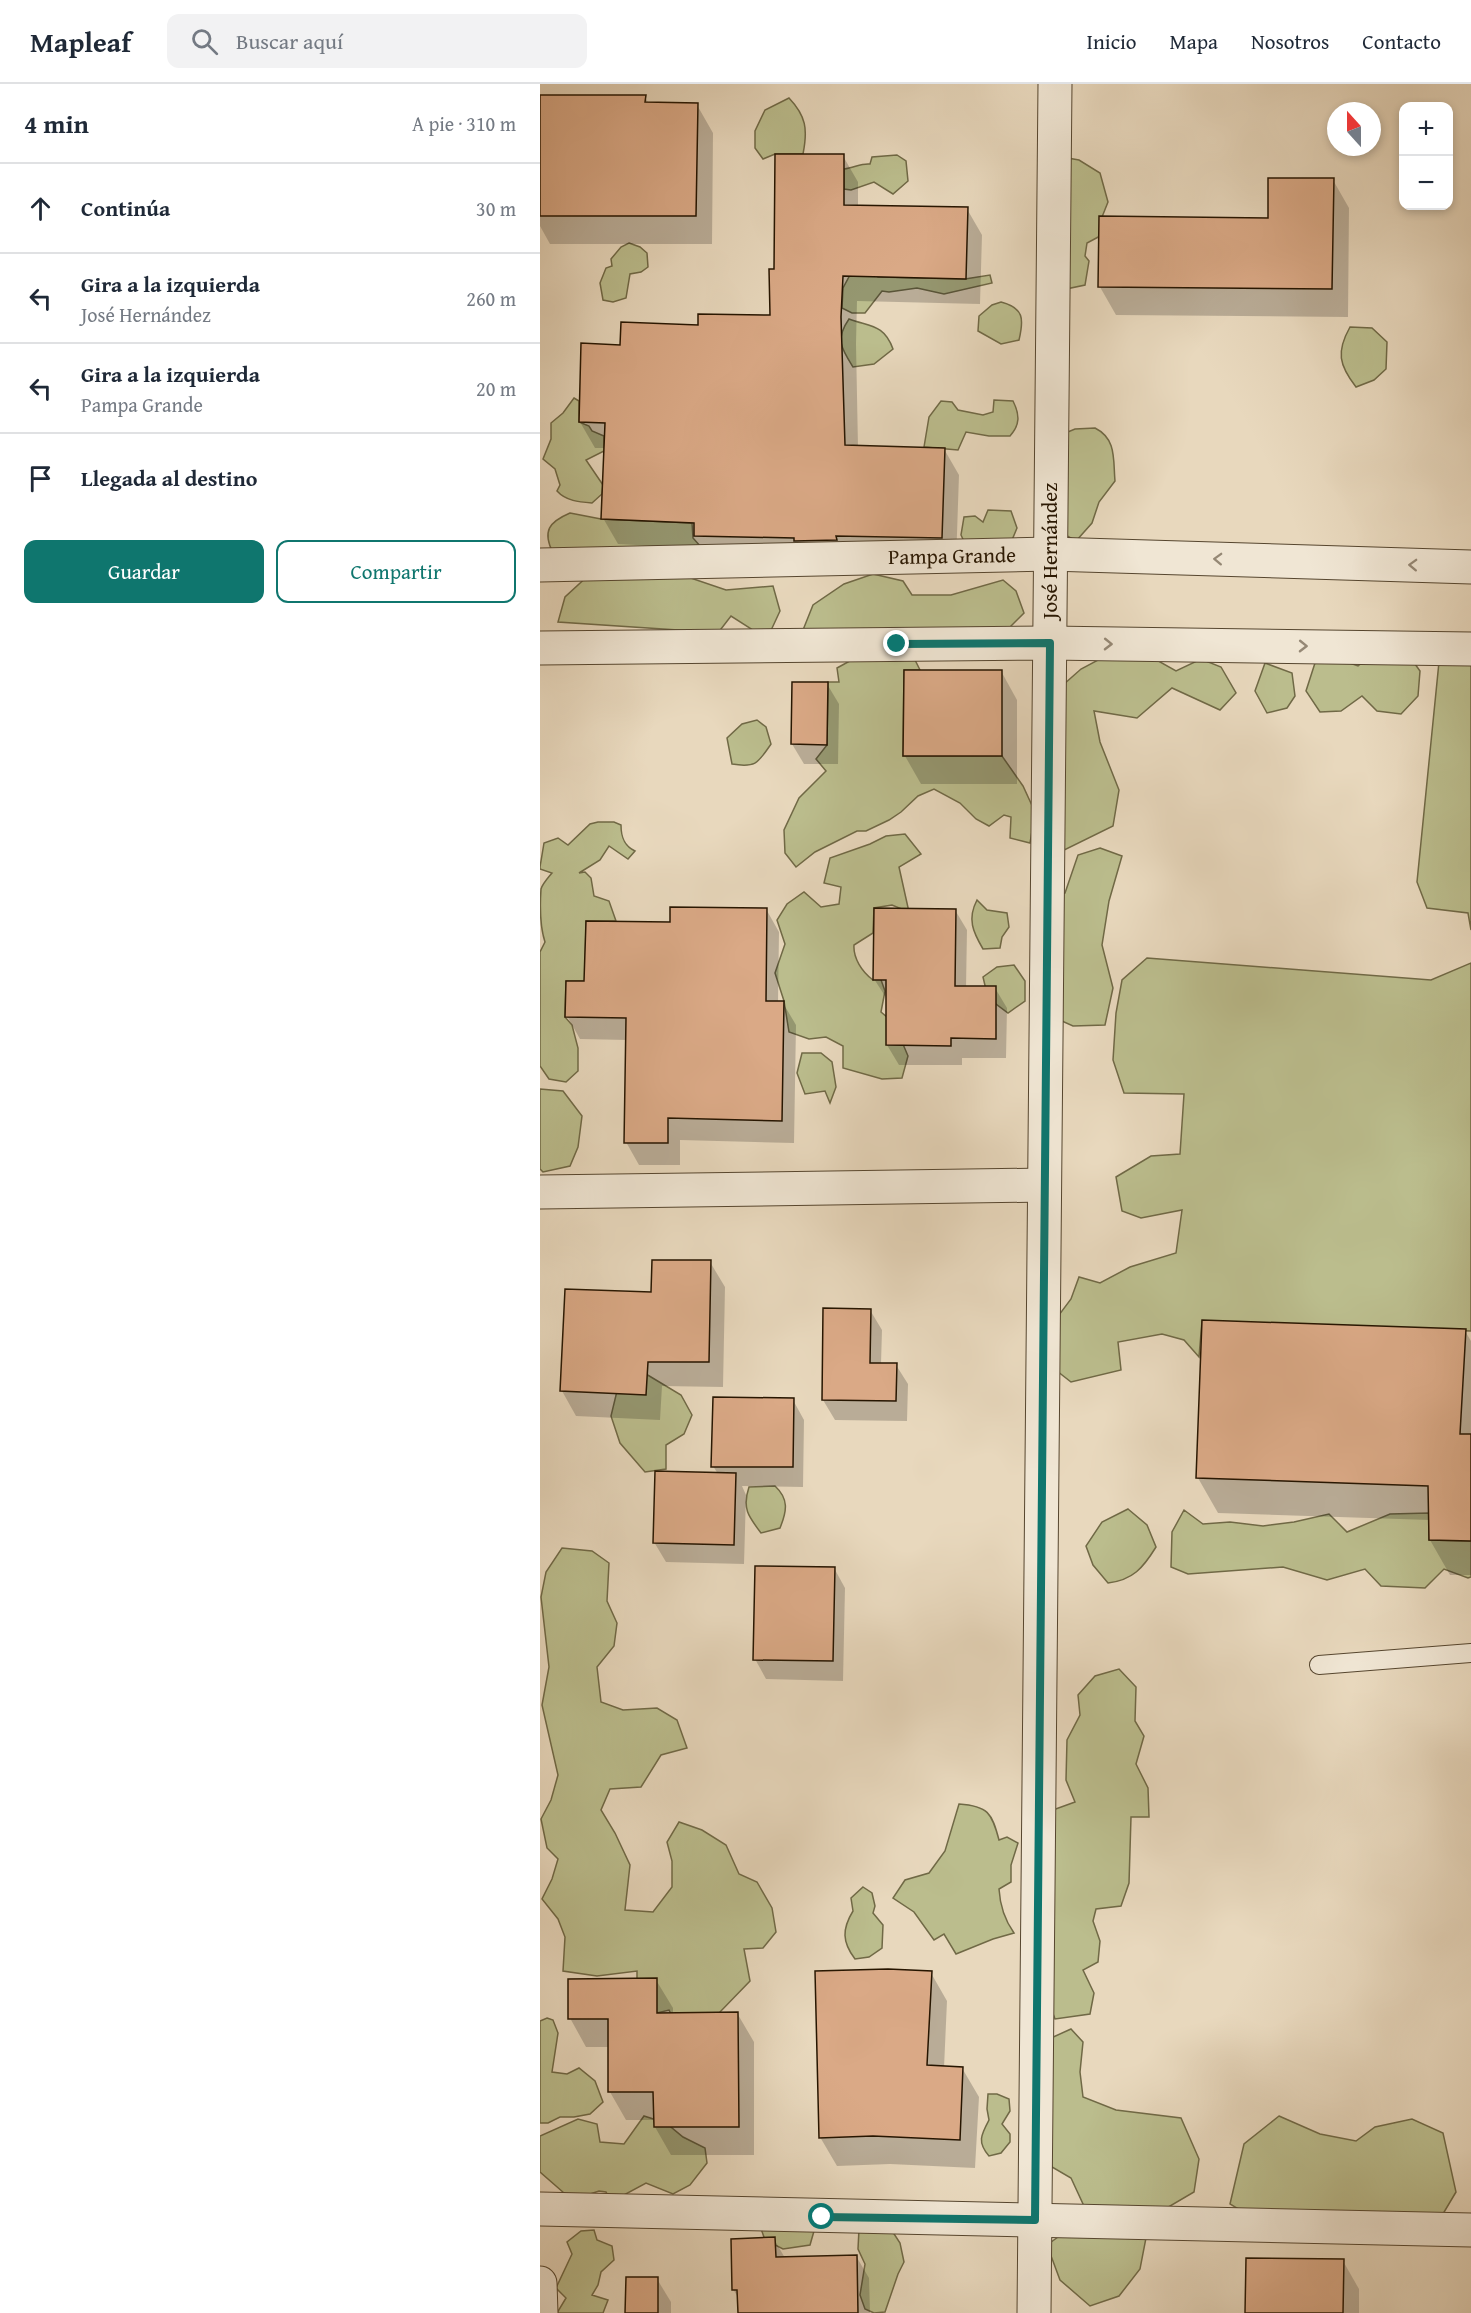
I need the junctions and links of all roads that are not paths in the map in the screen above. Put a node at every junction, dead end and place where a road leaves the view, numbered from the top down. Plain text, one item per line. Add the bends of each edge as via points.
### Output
1 (1055, 84) edge
2 (1050, 554) junction
3 (540, 566) edge
4 (1471, 567) edge
5 (1050, 643) junction
6 (540, 648) edge
7 (1471, 649) edge
8 (1044, 1185) junction
9 (540, 1192) edge
10 (1471, 1653) edge
11 (1319, 1665) dead end
12 (540, 2209) edge
13 (1035, 2220) junction
14 (1471, 2230) edge
15 (540, 2283) edge
16 (540, 2313) edge
17 (1034, 2313) edge

1 - 2 street, José Hernández
2 - 3 street, Pampa Grande
4 -> 2 street, Pampa Grande
2 - 5 street, José Hernández
5 - 6 street
5 -> 7 street
5 - 8 street, José Hernández
8 - 9 street
8 - 13 street, José Hernández
10 - 11 lane
12 - 13 street
13 - 14 street
13 - 17 street, José Hernández
15 - 16 street

